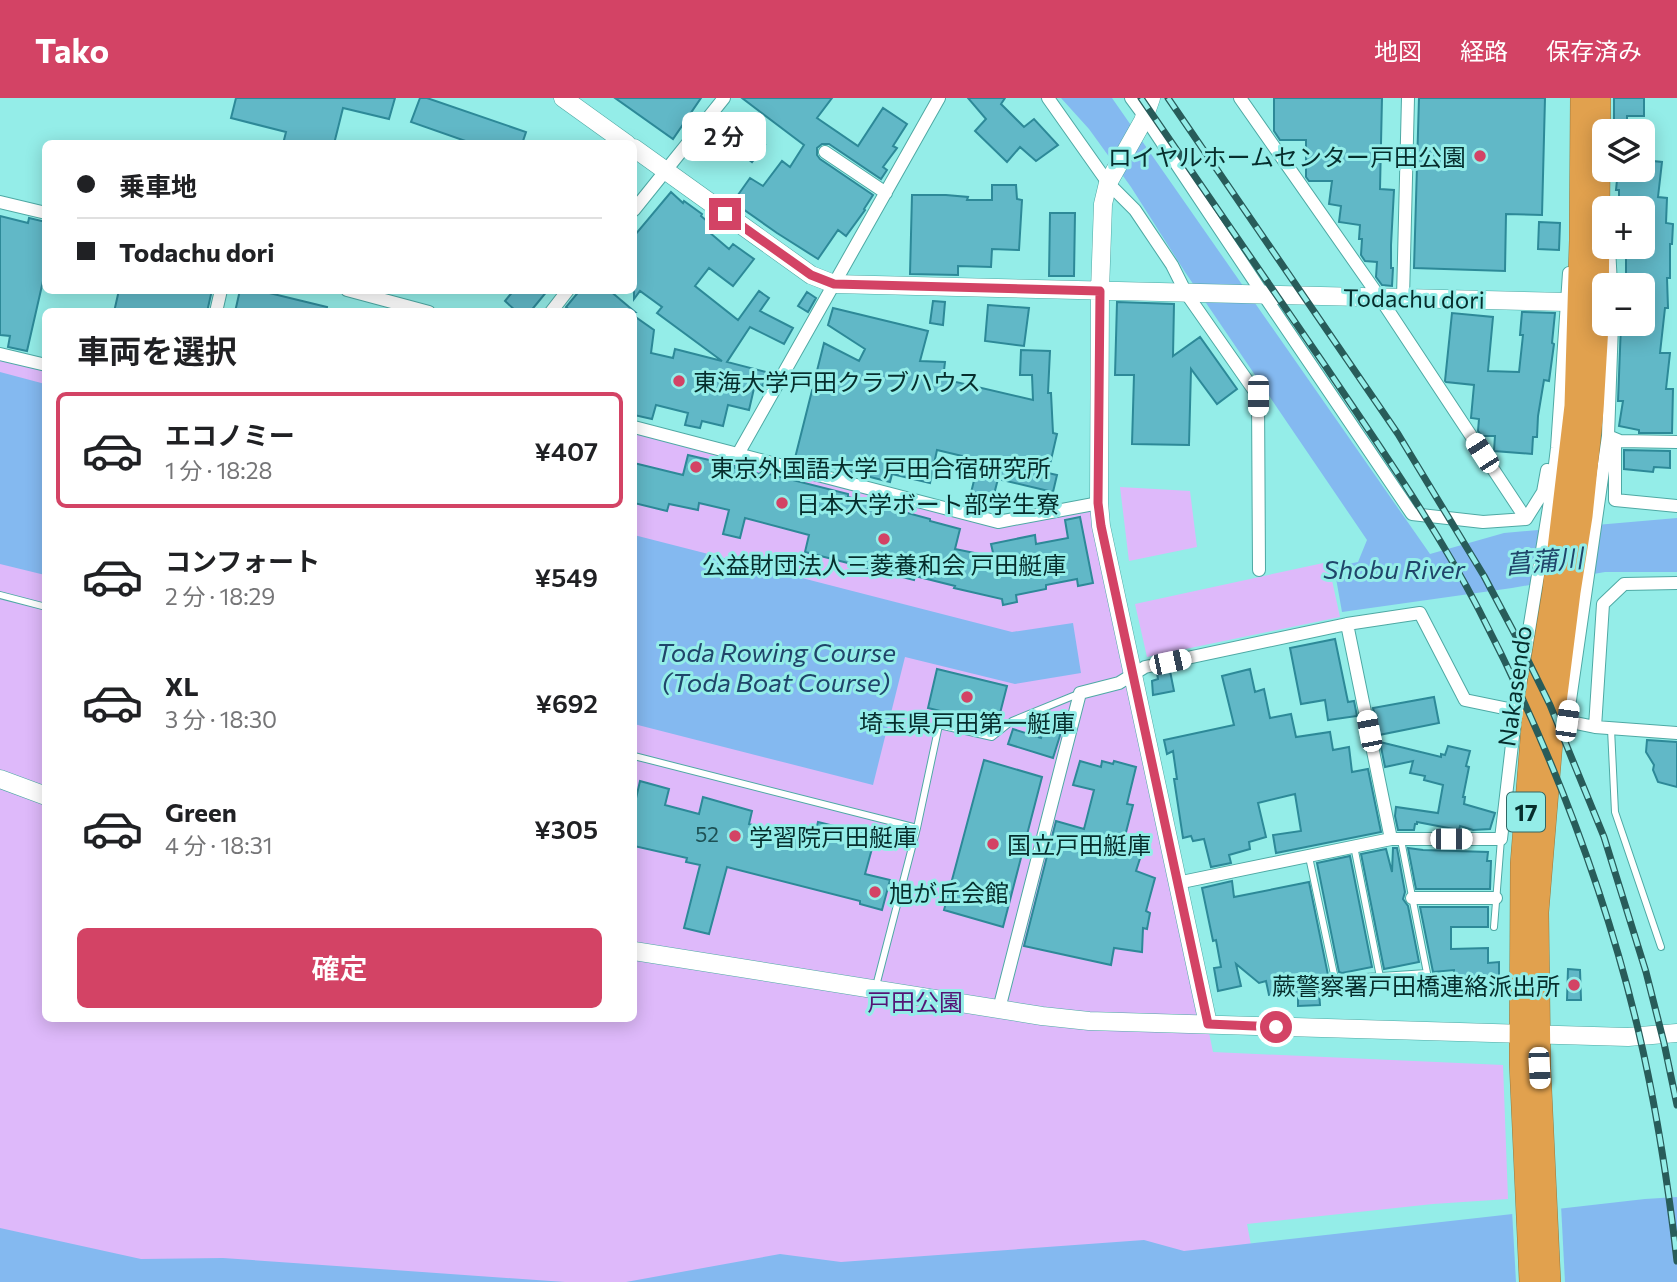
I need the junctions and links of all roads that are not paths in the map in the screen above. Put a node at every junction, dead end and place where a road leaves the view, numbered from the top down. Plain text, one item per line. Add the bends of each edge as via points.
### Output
1 (563, 98) edge
2 (724, 98) edge
3 (939, 98) edge
4 (1048, 98) edge
5 (1131, 98) edge
6 (1151, 98) edge
7 (1240, 98) edge
8 (1408, 98) edge
9 (1582, 98) edge
10 (1599, 98) edge
11 (1144, 119) junction
12 (621, 140) edge
13 (637, 150) edge
14 (825, 152) dead end
15 (665, 171) junction
16 (1110, 179) junction
17 (886, 193) junction
18 (1592, 196) edge
19 (1596, 196) edge
20 (0, 202) edge
21 (637, 206) edge
22 (42, 212) edge
23 (1592, 227) edge
24 (1596, 259) edge
25 (834, 284) junction
26 (1100, 291) junction
27 (1187, 293) junction
28 (362, 294) edge
29 (565, 294) edge
30 (1262, 294) junction
31 (1380, 298) junction
32 (1403, 298) junction
33 (1567, 302) junction
34 (414, 308) edge
35 (554, 308) edge
36 (1612, 336) edge
37 (0, 354) edge
38 (42, 364) edge
39 (637, 428) edge
40 (1612, 437) junction
41 (1677, 442) edge
42 (1557, 448) junction
43 (738, 454) junction
44 (1098, 503) junction
45 (1677, 506) edge
46 (1573, 514) junction
47 (1526, 519) junction
48 (1259, 570) dead end
49 (1677, 583) edge
50 (0, 595) edge
51 (42, 606) edge
52 (1347, 624) junction
53 (1133, 675) junction
54 (1080, 693) junction
55 (1543, 716) junction
56 (1595, 727) junction
57 (1611, 728) junction
58 (1677, 733) edge
59 (637, 757) edge
60 (0, 779) edge
61 (42, 795) edge
62 (917, 828) junction
63 (1396, 839) junction
64 (1501, 839) junction
65 (1354, 846) junction
66 (1309, 855) junction
67 (1177, 883) junction
68 (1412, 898) junction
69 (1496, 898) junction
70 (1494, 927) dead end
71 (1661, 947) dead end
72 (637, 951) edge
73 (1380, 977) junction
74 (875, 990) junction
75 (999, 1009) junction
76 (1208, 1024) junction
77 (1677, 1033) edge
78 (1529, 1034) junction
79 (1530, 1068) junction
80 (1531, 1282) edge
81 (1549, 1282) edge

1 - 12 street
2 - 15 street
3 - 17 street
4 - 16 street
5 - 11 street
6 - 11 street
7 - 31 street
8 - 32 street
9 - 18 highway, Nakasendo / 17
10 - 19 highway, Nakasendo / 17
11 - 16 street
11 - 30 street
13 - 15 street
14 - 17 street
15 - 21 street
15 - 25 street via 811,275
16 - 26 street via 1101,226
16 - 27 street
17 - 25 street
20 - 22 street
23 - 33 street via 1572,247
24 - 46 highway, Nakasendo / 17 via 1592,410
25 - 26 street
25 - 43 street
26 - 27 street
26 - 44 street
27 - 30 street, Todachu dori
27 - 48 street via 1258,396
28 - 34 street
29 - 35 street
30 - 31 street, Todachu dori
30 - 47 street via 1412,514 1483,522
31 - 32 street, Todachu dori
31 - 47 street
32 - 33 street, Todachu dori
33 - 42 street
36 - 40 street
37 - 38 street
39 - 43 street
40 - 41 street
40 - 45 street via 1615,500
40 - 46 street
42 - 46 street
42 - 47 street via 1546,471 1543,492
43 - 44 street via 998,522
44 - 53 street
46 - 55 highway, Nakasendo / 17 via 1570,591
46 - 55 street via 1532,612
49 - 56 street via 1624,584 1603,604
50 - 51 lane
52 - 53 street via 1145,667
52 - 55 street via 1420,613 1465,700
52 - 63 street
53 - 54 street
53 - 67 street
54 - 62 lane via 1012,720 992,737 939,725
54 - 75 street
55 - 56 street
55 - 64 street
55 - 78 highway, Nakasendo / 17 via 1522,864
56 - 57 street
57 - 58 street
57 - 71 lane via 1615,812
59 - 62 lane
60 - 61 street
62 - 74 lane
63 - 64 street
63 - 65 street
63 - 68 lane
64 - 69 lane
65 - 66 street
65 - 73 lane
66 - 67 street
66 - 73 lane via 1335,979
67 - 76 street
68 - 69 street
68 - 73 lane via 1427,973
69 - 70 lane
72 - 74 street
74 - 75 street
75 - 76 street via 1089,1021
76 - 78 street
77 - 78 street via 1628,1037
78 - 79 highway, Nakasendo / 17
79 - 80 highway, Nakasendo / 17
79 - 81 highway, Nakasendo / 17

